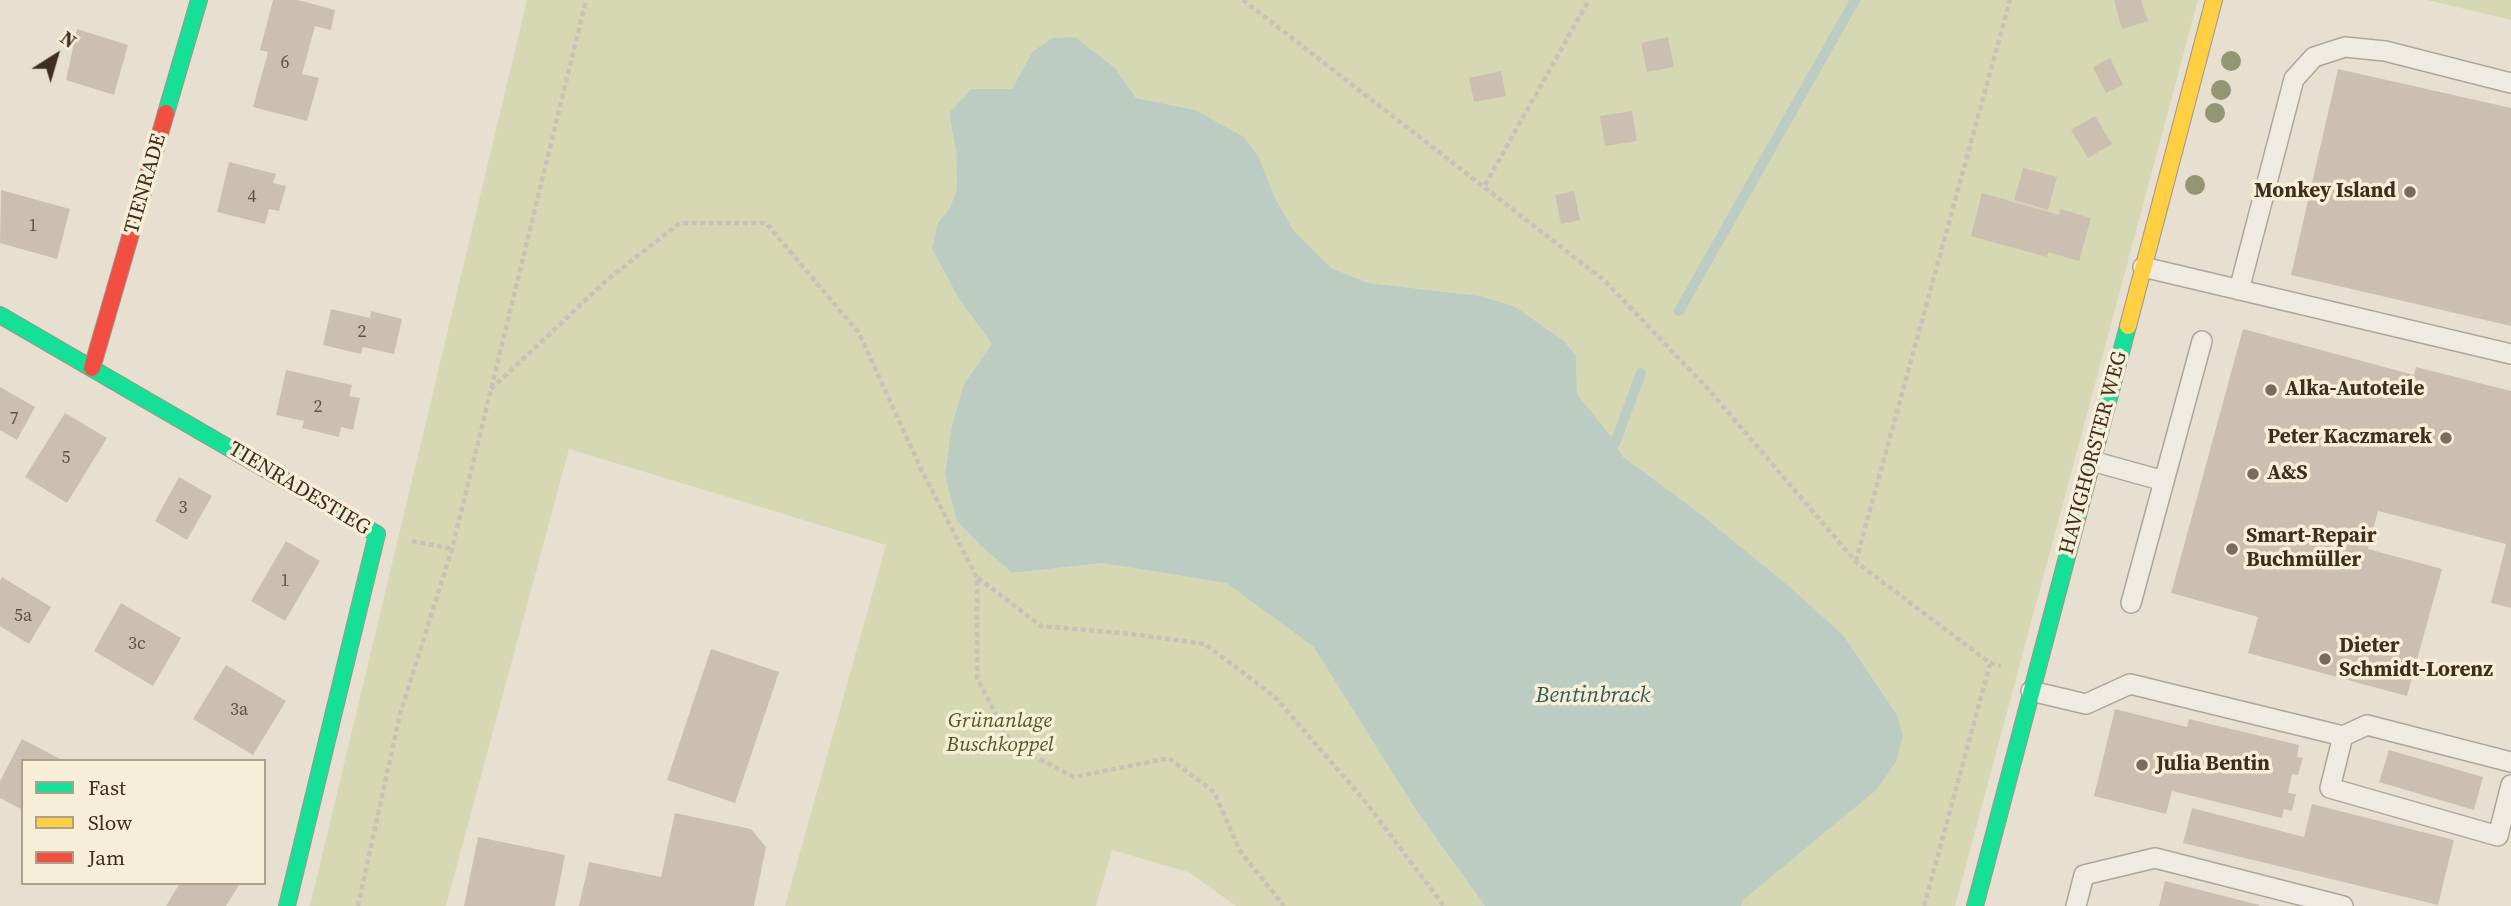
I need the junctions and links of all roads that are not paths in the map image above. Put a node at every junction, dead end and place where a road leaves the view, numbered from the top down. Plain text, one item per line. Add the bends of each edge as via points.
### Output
1 (199, 0) edge
2 (2214, 0) edge
3 (2511, 83) edge
4 (2143, 267) junction
5 (2239, 290) junction
6 (0, 315) edge
7 (2202, 341) dead end
8 (2511, 354) edge
9 (92, 368) junction
10 (2092, 461) junction
11 (2164, 481) junction
12 (2131, 603) dead end
13 (2034, 683) junction
14 (2343, 737) junction
15 (2511, 762) edge
16 (2511, 785) edge
17 (287, 906) edge
18 (1975, 906) edge
19 (2076, 906) edge
20 (2343, 906) edge

1 - 9 street, TIENRADE
2 - 4 street, HAVIGHORSTER WEG
3 - 5 lane via 2385,51 2344,47 2314,57 2294,79
4 - 5 lane
4 - 10 street, HAVIGHORSTER WEG
5 - 8 lane
6 - 9 street, TIENRADESTIEG
7 - 11 lane
9 - 17 street, TIENRADESTIEG via 377,534
10 - 11 lane
10 - 13 street, HAVIGHORSTER WEG
11 - 12 lane
13 - 14 lane via 2086,704 2130,684
13 - 18 street, HAVIGHORSTER WEG
14 - 15 lane via 2367,725
14 - 16 lane via 2330,788 2498,836
19 - 20 lane via 2084,875 2155,858

